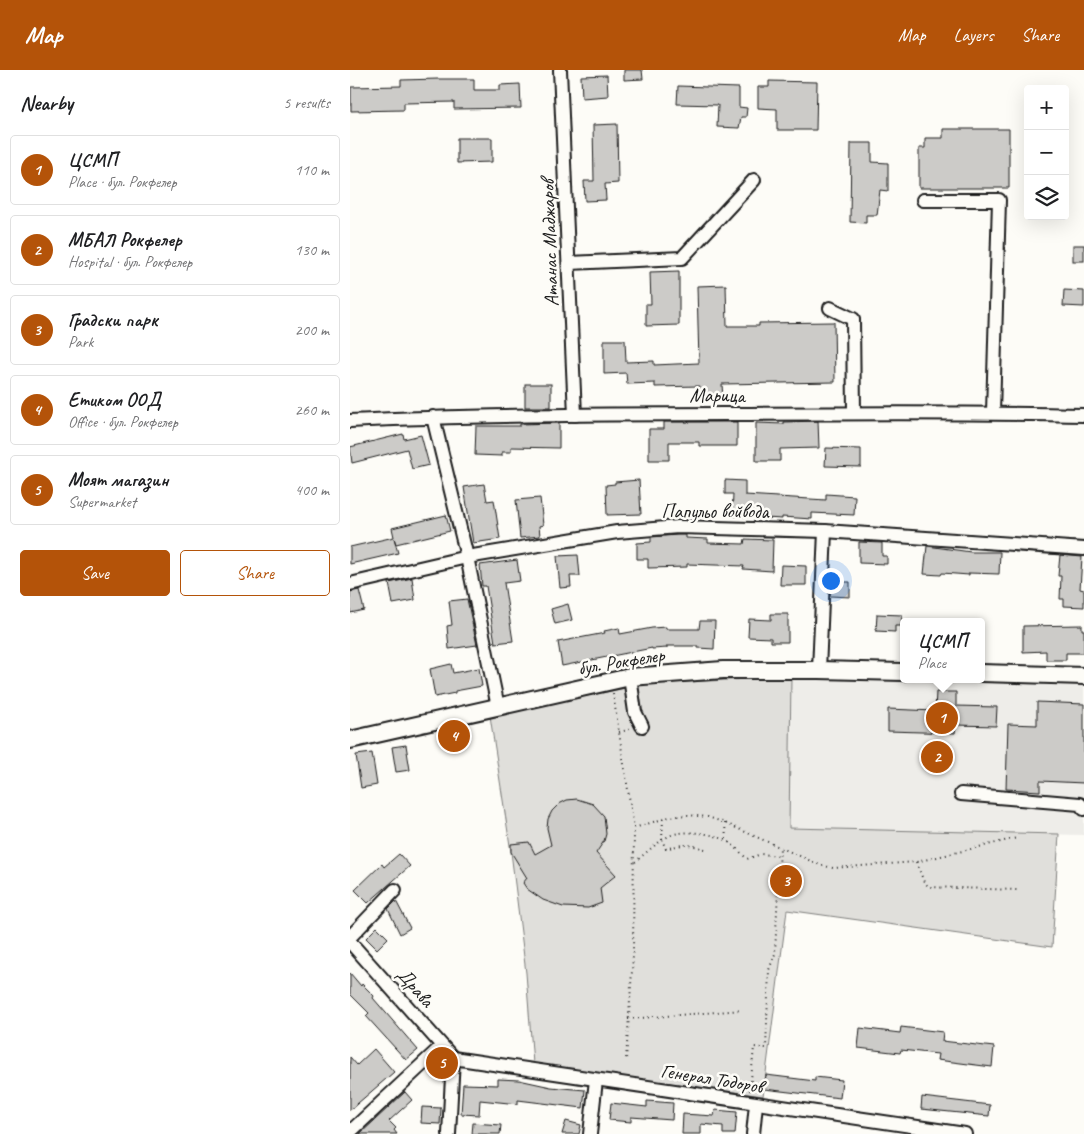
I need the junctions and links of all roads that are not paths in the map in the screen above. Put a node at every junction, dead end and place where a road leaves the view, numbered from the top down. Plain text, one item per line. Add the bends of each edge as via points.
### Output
1 (560, 70) edge
2 (754, 180) dead end
3 (923, 200) dead end
4 (569, 263) junction
5 (830, 308) dead end
6 (854, 413) junction
7 (993, 413) junction
8 (575, 414) junction
9 (1084, 416) edge
10 (433, 417) junction
11 (350, 421) edge
12 (825, 532) junction
13 (1084, 549) edge
14 (467, 557) junction
15 (350, 584) edge
16 (818, 670) junction
17 (900, 672) edge
18 (985, 673) edge
19 (1084, 676) edge
20 (630, 677) junction
21 (498, 707) junction
22 (642, 726) dead end
23 (350, 740) edge
24 (961, 794) dead end
25 (1084, 809) edge
26 (395, 890) dead end
27 (350, 937) edge
28 (350, 942) edge
29 (442, 1046) junction
30 (453, 1058) junction
31 (596, 1080) junction
32 (756, 1104) junction
33 (908, 1130) edge
34 (350, 1132) edge
35 (449, 1134) edge
36 (590, 1134) edge
37 (753, 1134) edge
38 (966, 1134) edge

1 - 4 street, Атанас Маджаров
2 - 4 street via 682,258
3 - 7 street via 999,200
4 - 8 street, Атанас Маджаров
5 - 6 street via 853,319
6 - 7 street, Марица
6 - 8 street, Марица
7 - 9 street, Марица
8 - 10 street, Марица
10 - 11 street, Марица
10 - 14 street
12 - 13 street, Папульо войвода
12 - 14 street, Папульо войвода via 678,527 618,532
12 - 16 street
14 - 15 street, Папульо войвода
14 - 21 street
16 - 17 main road, бул. Рокфелер
16 - 20 main road, бул. Рокфелер via 723,670
18 - 19 main road
20 - 21 main road, бул. Рокфелер
20 - 22 street via 635,712
21 - 23 main road, бул. Рокфелер
24 - 25 street via 1080,804
26 - 27 street
28 - 29 street, Драва
29 - 30 street, Драва
29 - 34 street
30 - 31 street, Генерал Тодоров
30 - 35 street
31 - 32 street, Генерал Тодоров
31 - 36 street
32 - 33 street, Генерал Тодоров
32 - 37 street
33 - 38 street, Генерал Тодоров

